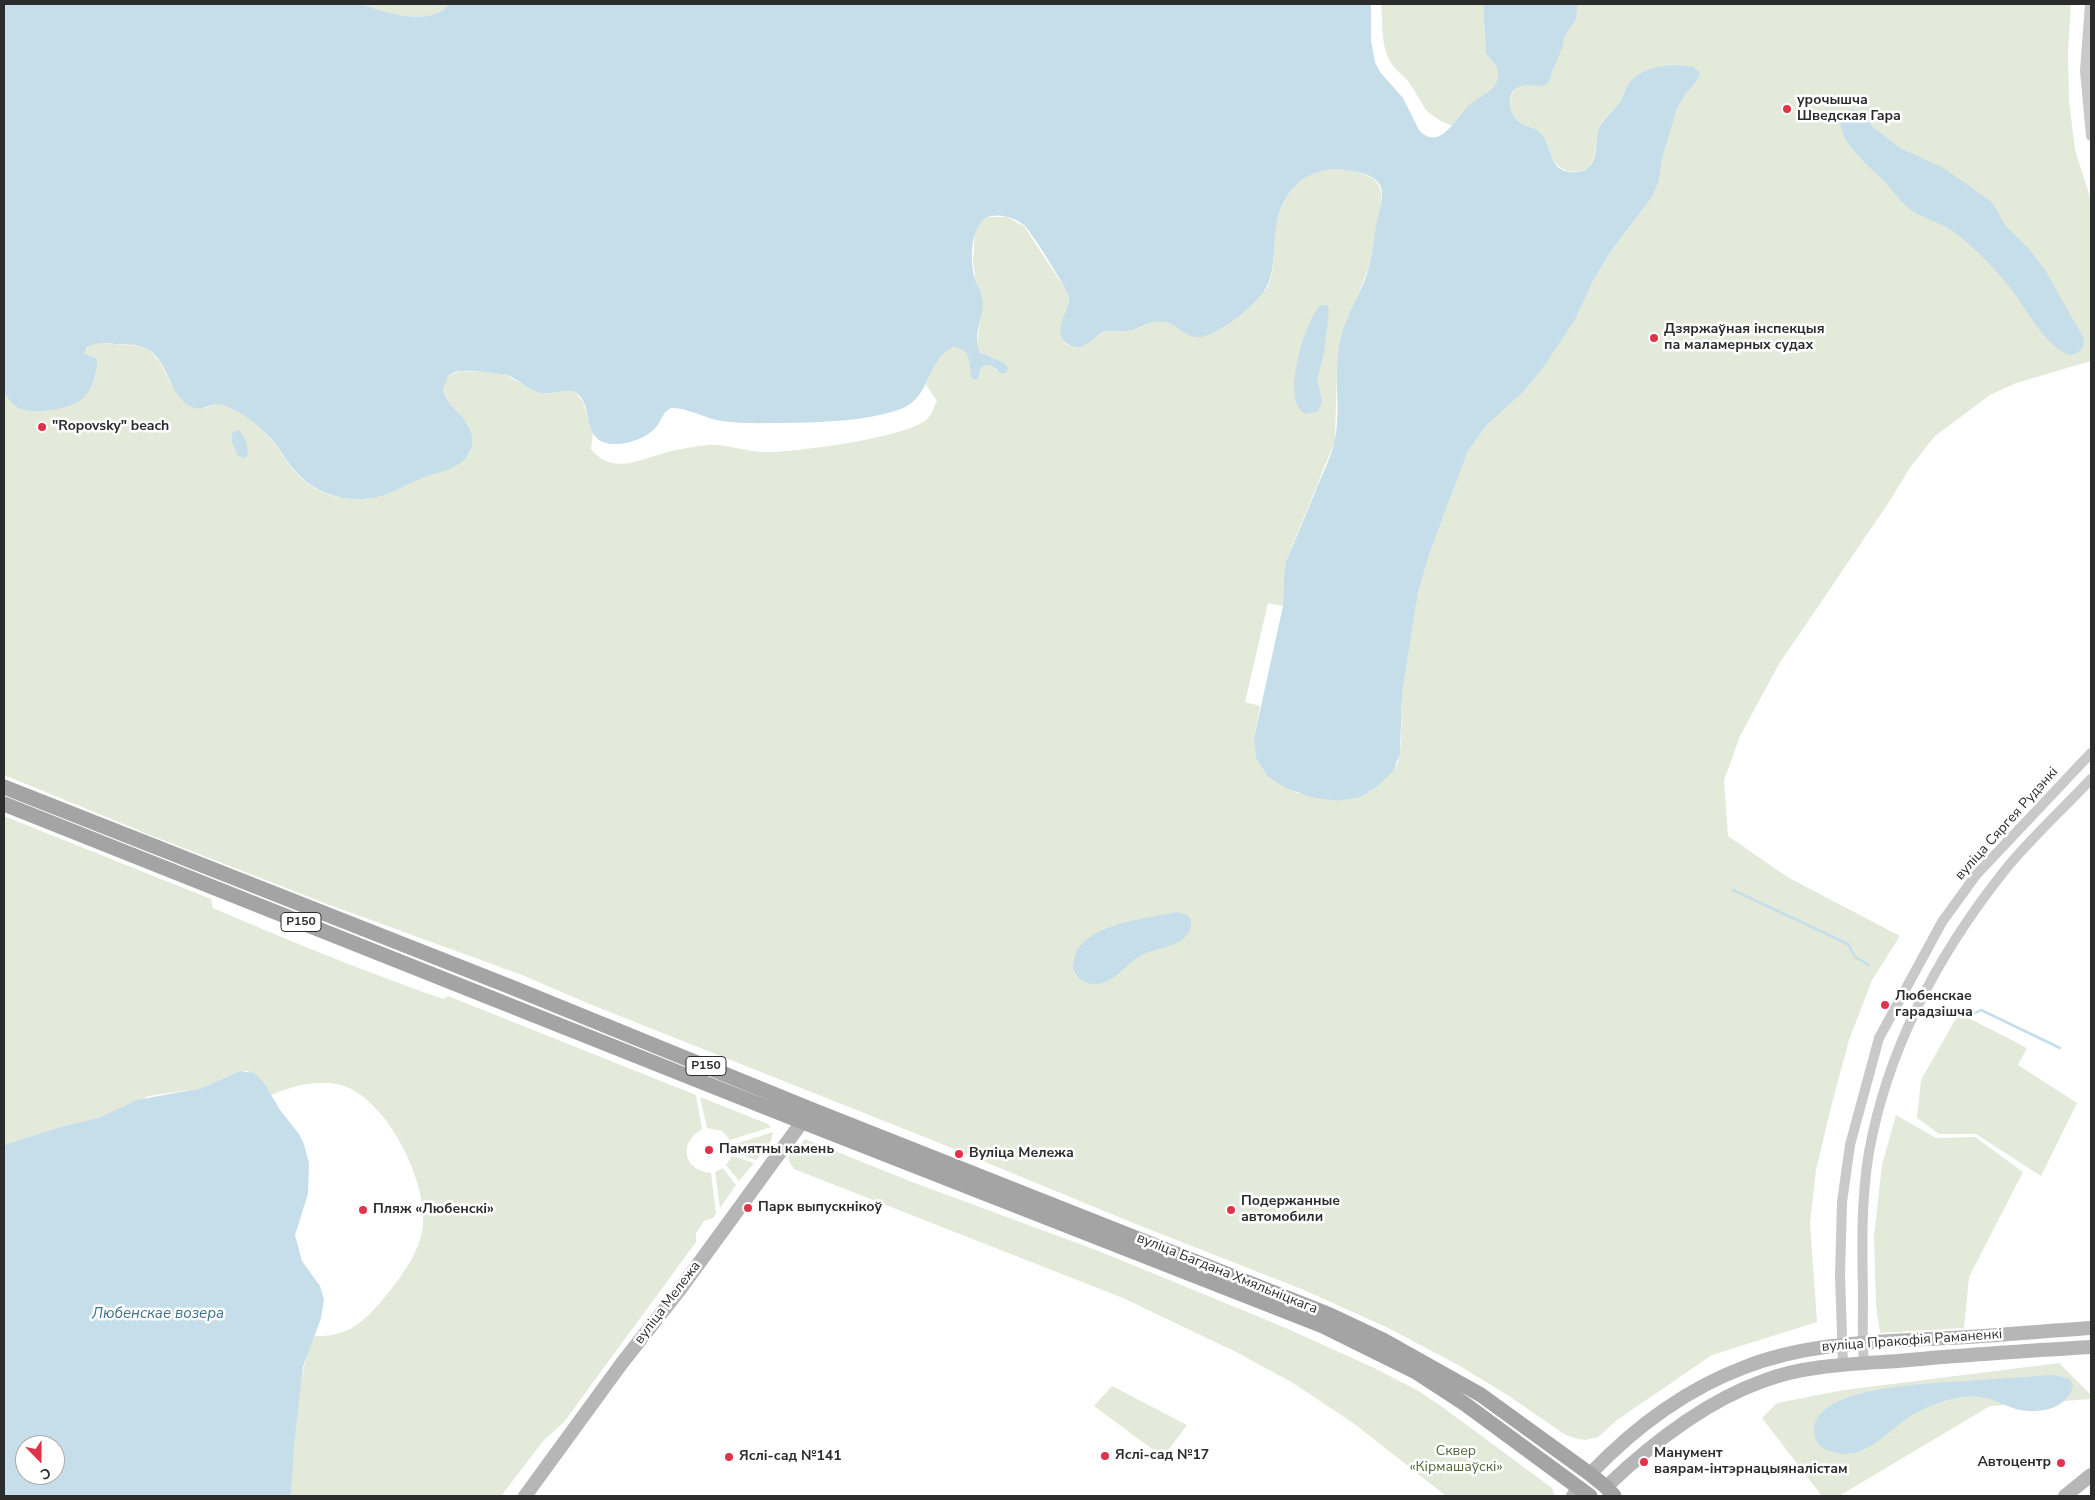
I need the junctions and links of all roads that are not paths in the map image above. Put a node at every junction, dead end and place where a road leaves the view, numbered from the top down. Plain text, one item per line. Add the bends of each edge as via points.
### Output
1 (2090, 4) edge
2 (2091, 136) edge
3 (2091, 753) edge
4 (2091, 779) edge
5 (4, 787) edge
6 (4, 804) edge
7 (238, 880) junction
8 (232, 895) junction
9 (806, 1116) junction
10 (2091, 1328) edge
11 (1862, 1343) junction
12 (1843, 1345) junction
13 (2091, 1347) edge
14 (1864, 1363) junction
15 (1843, 1366) junction
16 (1590, 1474) junction
17 (2091, 1475) edge
18 (1606, 1493) edge
19 (1581, 1494) edge
20 (525, 1496) edge
21 (2065, 1496) edge

1 - 2 street via 2085,71
3 - 12 street, вуліца Сяргея Рудэнкі via 1976,875 1942,922 1878,1038 1850,1144 1842,1202 1840,1274
4 - 11 street via 2006,868 1949,946 1917,1005 1899,1047 1880,1102 1869,1153 1862,1239
5 - 7 main road, Р150
6 - 8 main road, Р150
7 - 8 main road
7 - 9 main road, Р150 via 511,987
8 - 9 main road, Р150
9 - 16 main road, вуліца Багдана Хмяльніцкага via 1330,1315 1383,1340 1481,1395
9 - 19 main road, вуліца Багдана Хмяльніцкага via 1323,1326 1376,1351 1465,1404
9 - 20 street, вуліца Мележа
10 - 11 street, вуліца Пракофія Раманенкі
11 - 12 street, вуліца Пракофія Раманенкі
11 - 14 street
12 - 15 street, вуліца Сяргея Рудэнкі
12 - 16 street, вуліца Пракофія Раманенкі via 1775,1357 1745,1366 1700,1387 1632,1434
13 - 14 street, вуліца Пракофія Раманенкі
14 - 15 street, вуліца Пракофія Раманенкі
15 - 18 street, вуліца Пракофія Раманенкі via 1764,1380 1732,1394 1650,1448
16 - 18 main road, вуліца Багдана Хмяльніцкага
16 - 19 main road
17 - 21 street

